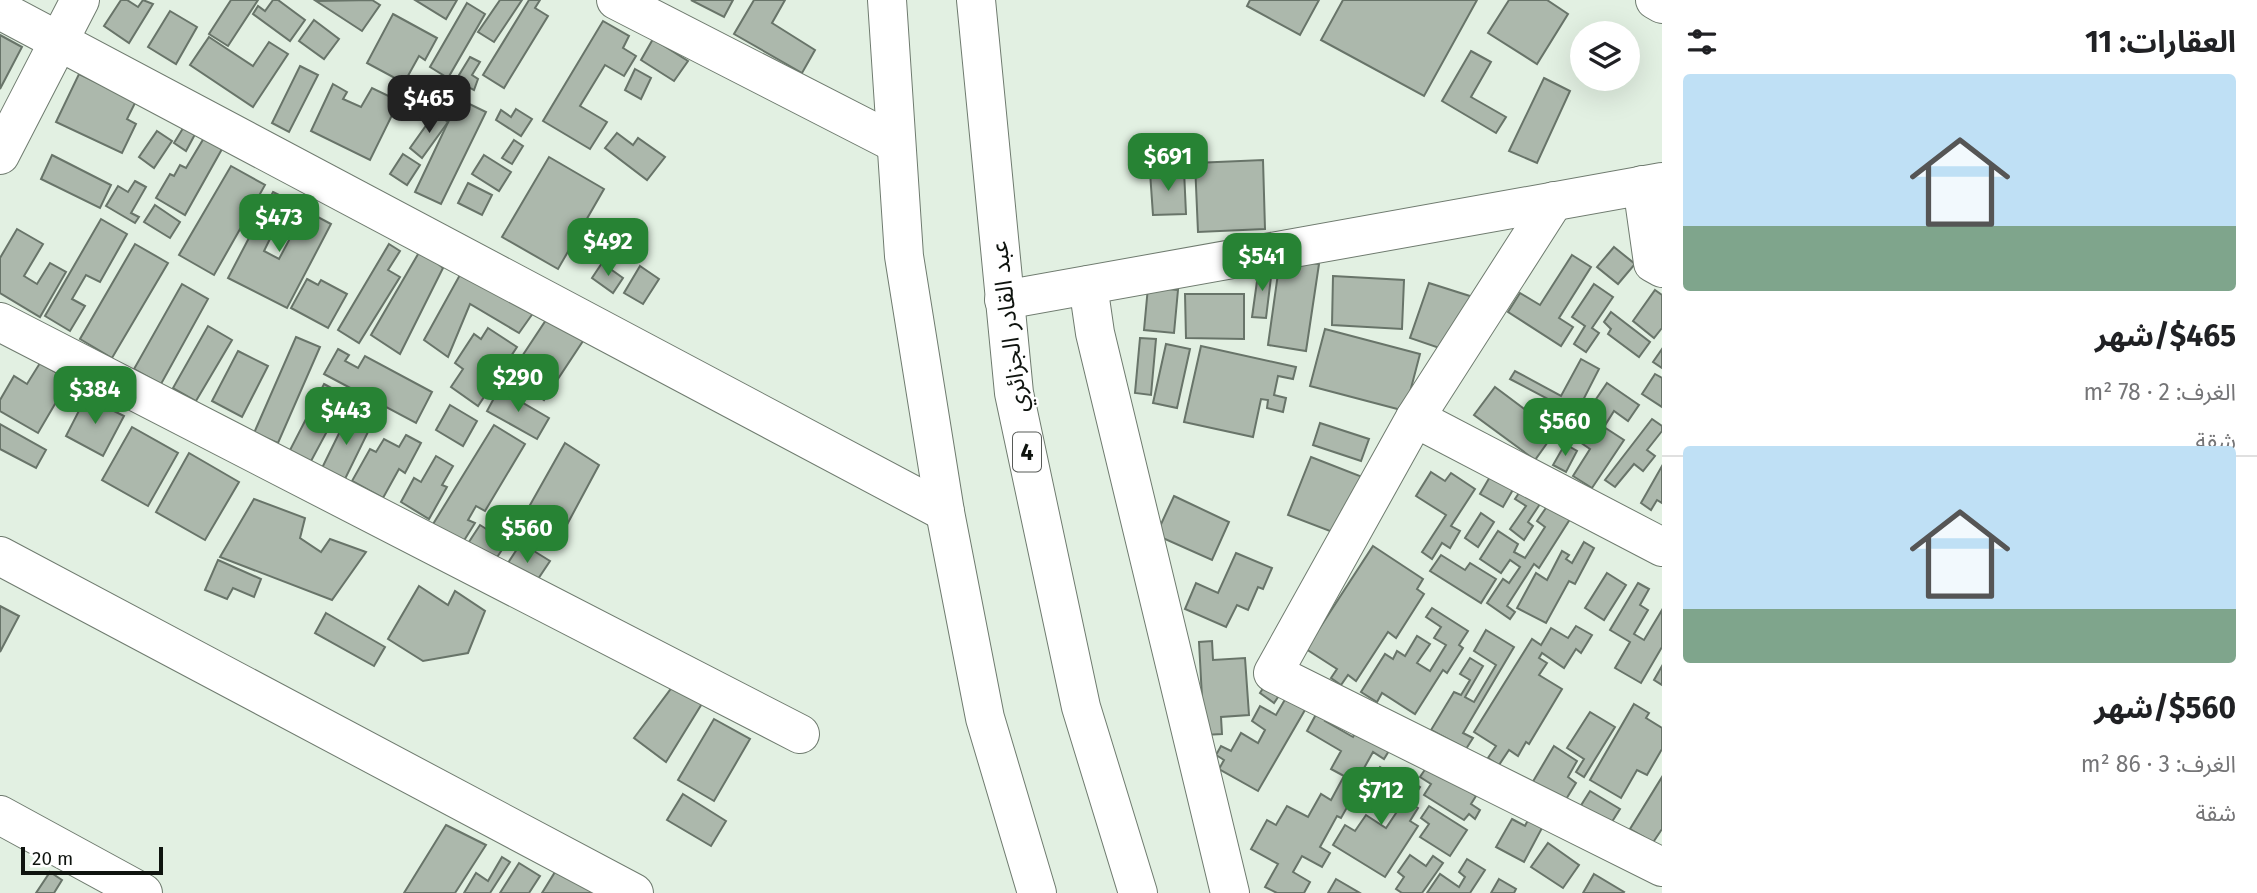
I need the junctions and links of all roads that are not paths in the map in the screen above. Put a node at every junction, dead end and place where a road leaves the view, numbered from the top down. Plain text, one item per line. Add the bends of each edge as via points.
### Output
1 (80, 0) edge
2 (616, 0) edge
3 (887, 0) edge
4 (976, 0) edge
5 (1655, 0) edge
6 (1662, 4) edge
7 (0, 9) edge
8 (59, 41) junction
9 (895, 144) junction
10 (0, 155) edge
11 (1652, 183) edge
12 (1554, 201) junction
13 (1662, 268) edge
14 (1088, 285) junction
15 (1004, 300) junction
16 (0, 322) edge
17 (1415, 418) junction
18 (945, 512) junction
19 (1662, 547) edge
20 (0, 556) edge
21 (800, 734) dead end
22 (0, 815) edge
23 (1662, 867) edge
24 (143, 893) edge
25 (634, 893) edge
26 (1037, 893) edge
27 (1138, 893) edge
28 (1230, 893) edge

1 - 8 main road
2 - 9 main road
3 - 9 main road
4 - 15 main road, عبد القادر الجزائري / 4
5 - 6 main road
7 - 8 main road
8 - 10 main road
8 - 18 main road
9 - 18 main road via 904,256
11 - 12 main road
11 - 13 main road via 1653,263
12 - 14 main road
12 - 17 main road
14 - 15 main road
14 - 28 main road via 1095,333
15 - 27 main road, عبد القادر الجزائري / 4 via 1014,393 1081,707
16 - 21 main road
17 - 19 main road
17 - 23 main road via 1273,673
18 - 26 main road via 985,718
20 - 25 main road
22 - 24 main road

